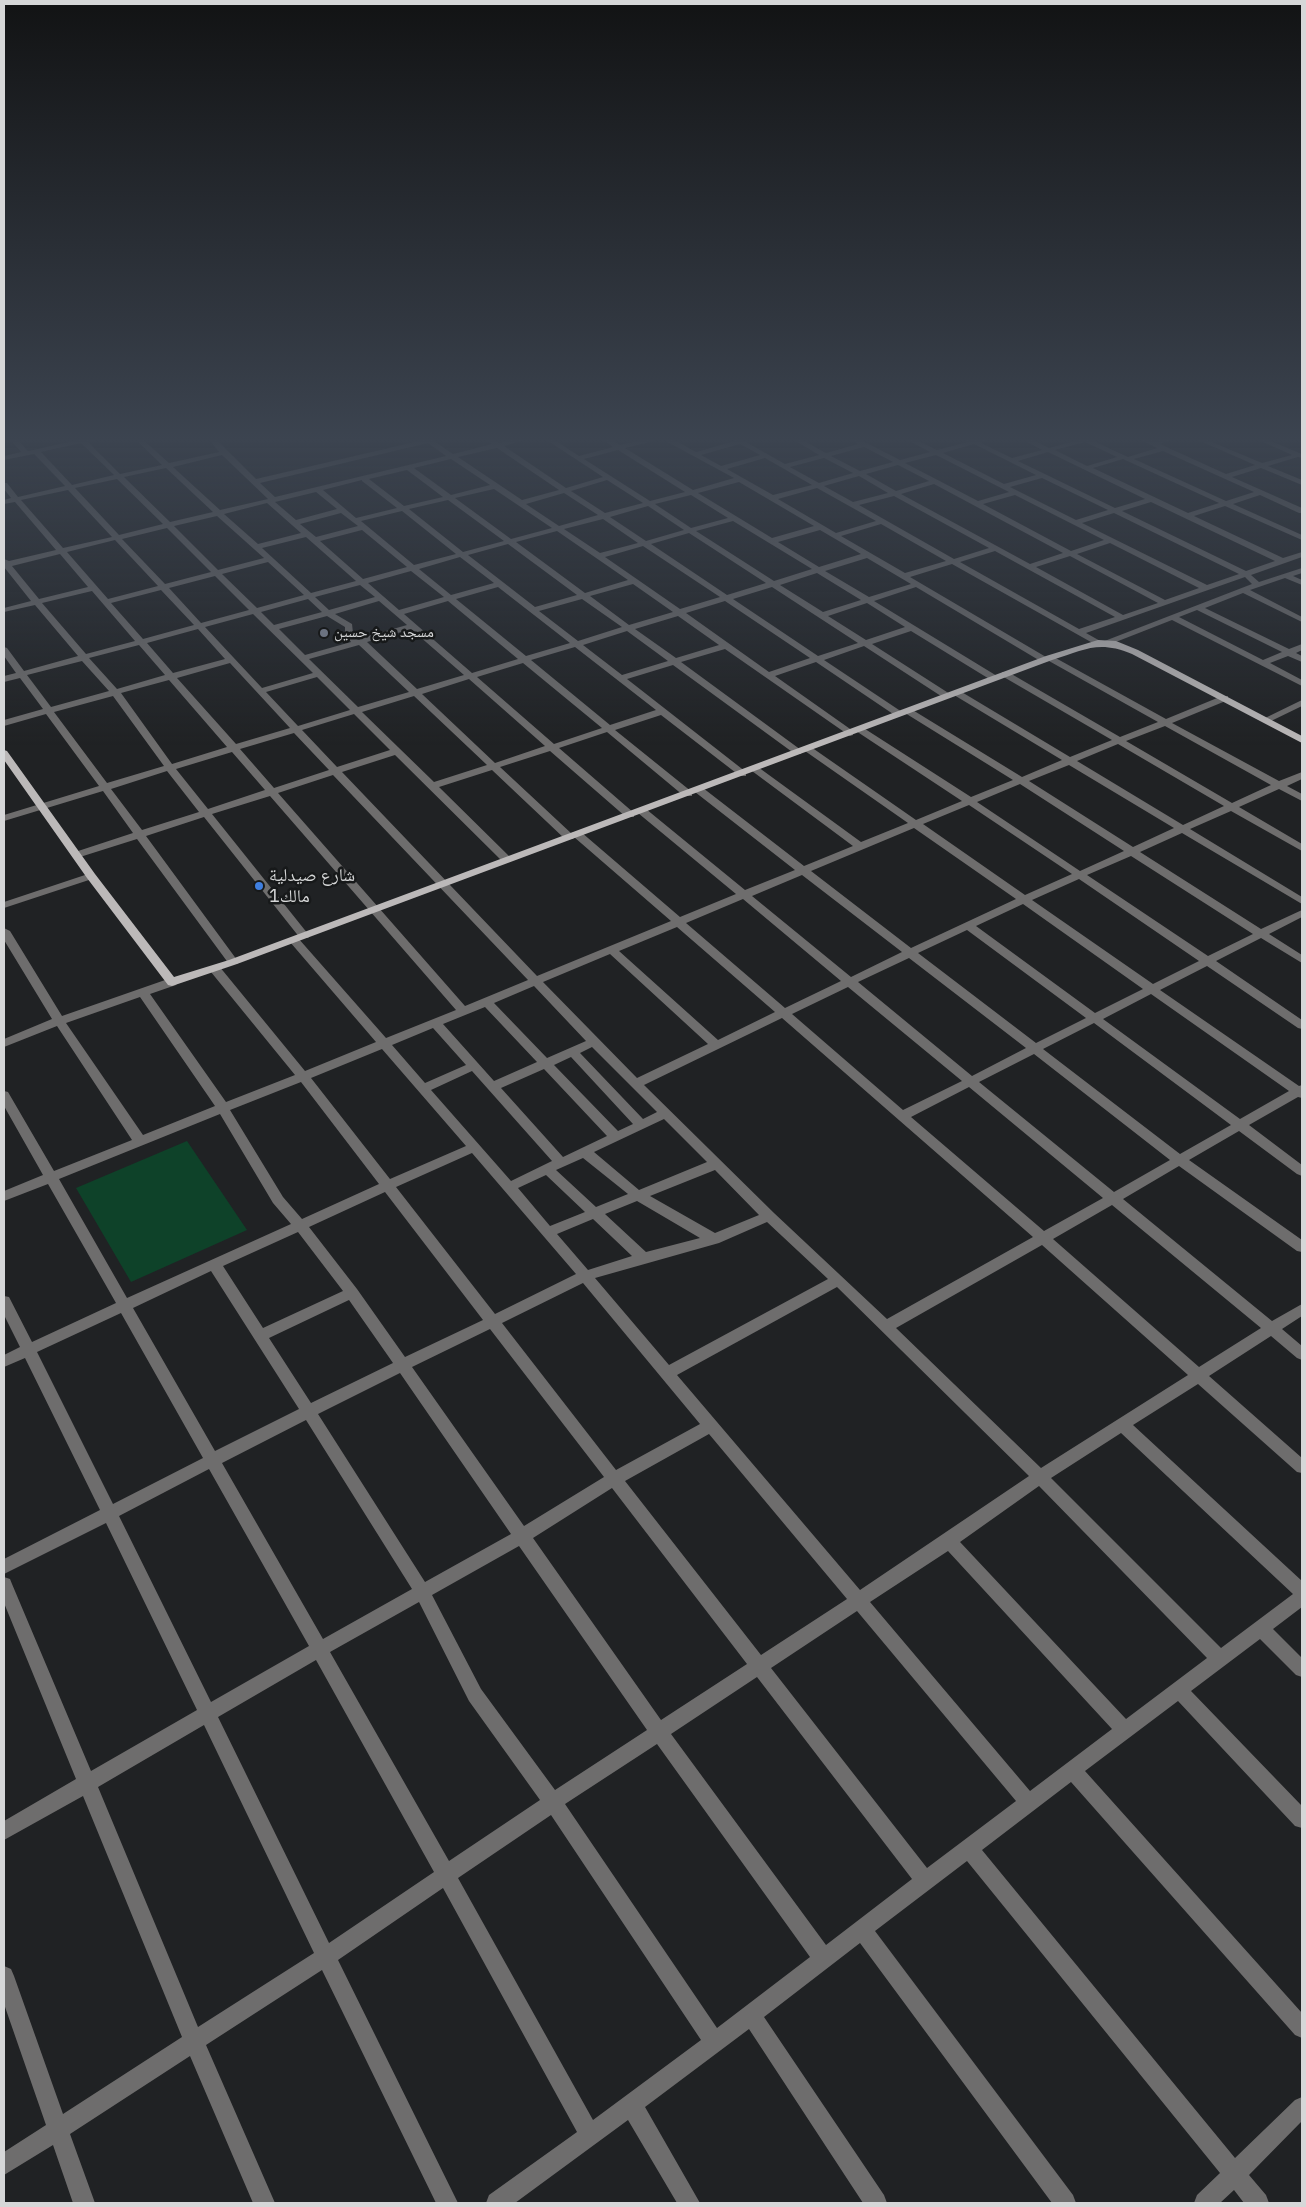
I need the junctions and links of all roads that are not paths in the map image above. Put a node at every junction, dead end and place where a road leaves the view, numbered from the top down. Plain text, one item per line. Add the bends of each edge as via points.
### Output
1 (51, 540) edge
2 (108, 540) edge
3 (119, 540) edge
4 (183, 540) edge
5 (249, 540) edge
6 (284, 540) edge
7 (315, 540) edge
8 (380, 540) edge
9 (444, 540) edge
10 (509, 540) edge
11 (519, 540) edge
12 (575, 540) edge
13 (640, 540) edge
14 (655, 540) edge
15 (705, 540) edge
16 (775, 540) edge
17 (843, 540) edge
18 (913, 540) edge
19 (979, 540) edge
20 (1047, 540) edge
21 (1111, 540) joint
22 (1176, 540) edge
23 (1237, 540) edge
24 (771, 541) joint
25 (512, 542) junction
26 (644, 543) junction
27 (257, 547) junction
28 (994, 548) junction
29 (61, 551) junction
30 (1072, 553) junction
31 (1302, 554) edge
32 (464, 555) junction
33 (868, 555) junction
34 (599, 556) junction
35 (270, 559) junction
36 (952, 562) junction
37 (1282, 562) junction
38 (5, 564) edge
39 (1029, 567) junction
40 (413, 568) junction
41 (819, 570) junction
42 (1302, 570) edge
43 (217, 573) junction
44 (1246, 574) junction
45 (1285, 575) junction
46 (904, 576) junction
47 (634, 581) junction
48 (362, 582) junction
49 (1302, 583) edge
50 (500, 584) junction
51 (773, 584) junction
52 (918, 584) junction
53 (1257, 585) junction
54 (162, 587) junction
55 (93, 588) junction
56 (1206, 588) junction
57 (1243, 590) junction
58 (310, 596) junction
59 (585, 596) junction
60 (382, 598) junction
61 (450, 598) junction
62 (726, 598) junction
63 (867, 600) junction
64 (37, 602) junction
65 (105, 602) junction
66 (1164, 603) junction
67 (1197, 608) junction
68 (4, 610) edge
69 (256, 610) junction
70 (534, 610) junction
71 (678, 612) junction
72 (328, 613) junction
73 (398, 613) junction
74 (822, 615) junction
75 (1121, 617) junction
76 (1172, 617) junction
77 (1302, 620) edge
78 (198, 626) junction
79 (413, 626) junction
80 (274, 628) junction
81 (628, 628) junction
82 (911, 628) junction
83 (1079, 632) junction
84 (141, 642) junction
85 (358, 642) junction
86 (578, 643) junction
87 (865, 643) junction
88 (1101, 643) junction
89 (726, 646) junction
90 (1302, 648) edge
91 (4, 650) edge
92 (1290, 653) junction
93 (83, 657) junction
94 (304, 658) junction
95 (525, 659) junction
96 (817, 659) junction
97 (1047, 659) junction
98 (1302, 659) edge
99 (231, 660) junction
100 (674, 661) junction
101 (1263, 663) junction
102 (21, 674) junction
103 (319, 674) junction
104 (1005, 674) junction
105 (470, 675) junction
106 (768, 675) junction
107 (173, 676) junction
108 (622, 678) junction
109 (994, 678) junction
110 (4, 679) edge
111 (1302, 683) edge
112 (260, 691) junction
113 (115, 692) junction
114 (414, 693) junction
115 (952, 694) junction
116 (1225, 698) junction
117 (1302, 703) edge
118 (49, 711) junction
119 (356, 711) junction
120 (664, 711) junction
121 (903, 712) junction
122 (1266, 720) junction
123 (1165, 722) junction
124 (4, 723) edge
125 (608, 728) junction
126 (295, 729) junction
127 (854, 731) junction
128 (1302, 740) edge
129 (1118, 742) junction
130 (550, 747) junction
131 (234, 748) junction
132 (397, 751) junction
133 (803, 751) junction
134 (4, 753) edge
135 (1070, 762) junction
136 (169, 767) junction
137 (493, 767) junction
138 (755, 769) junction
139 (334, 771) junction
140 (743, 774) junction
141 (1302, 776) edge
142 (1022, 781) junction
143 (433, 786) junction
144 (1280, 786) junction
145 (103, 787) junction
146 (271, 790) junction
147 (694, 792) junction
148 (1302, 798) edge
149 (970, 801) junction
150 (41, 806) junction
151 (1232, 807) junction
152 (642, 811) junction
153 (205, 812) junction
154 (630, 815) junction
155 (4, 818) edge
156 (916, 824) junction
157 (1183, 829) junction
158 (138, 834) junction
159 (573, 835) junction
160 (861, 847) junction
161 (1302, 848) edge
162 (1132, 852) junction
163 (76, 855) junction
164 (507, 860) junction
165 (804, 870) junction
166 (1079, 875) junction
167 (91, 876) junction
168 (441, 884) junction
169 (743, 895) junction
170 (1023, 900) junction
171 (1302, 901) edge
172 (4, 905) edge
173 (374, 910) junction
174 (1302, 912) edge
175 (678, 921) junction
176 (968, 925) junction
177 (4, 931) edge
178 (1261, 933) junction
179 (299, 938) junction
180 (610, 949) junction
181 (910, 952) junction
182 (1302, 960) edge
183 (1207, 961) junction
184 (234, 962) junction
185 (215, 969) junction
186 (534, 980) junction
187 (848, 981) junction
188 (172, 982) junction
189 (1152, 988) junction
190 (143, 992) junction
191 (486, 1001) junction
192 (463, 1011) junction
193 (783, 1012) junction
194 (1092, 1018) junction
195 (59, 1021) junction
196 (435, 1023) junction
197 (1302, 1025) edge
198 (594, 1042) junction
199 (4, 1043) edge
200 (383, 1043) junction
201 (716, 1046) junction
202 (1034, 1048) junction
203 (572, 1051) junction
204 (546, 1062) junction
205 (473, 1066) junction
206 (302, 1075) junction
207 (969, 1080) junction
208 (635, 1084) junction
209 (492, 1087) junction
210 (424, 1088) junction
211 (1301, 1091) edge
212 (4, 1095) edge
213 (223, 1108) junction
214 (665, 1114) junction
215 (902, 1116) junction
216 (641, 1125) junction
217 (1240, 1125) junction
218 (615, 1136) junction
219 (139, 1140) junction
220 (474, 1147) junction
221 (584, 1151) junction
222 (1179, 1160) junction
223 (560, 1162) junction
224 (716, 1164) junction
225 (547, 1169) junction
226 (1302, 1171) edge
227 (50, 1176) junction
228 (388, 1187) junction
229 (509, 1187) junction
230 (637, 1195) junction
231 (4, 1196) edge
232 (1114, 1198) junction
233 (595, 1212) junction
234 (769, 1216) junction
235 (301, 1226) junction
236 (548, 1232) junction
237 (1042, 1237) junction
238 (714, 1239) junction
239 (1302, 1247) edge
240 (643, 1258) junction
241 (214, 1264) junction
242 (585, 1276) junction
243 (838, 1280) junction
244 (352, 1293) junction
245 (4, 1301) edge
246 (124, 1306) junction
247 (1302, 1309) edge
248 (492, 1321) junction
249 (885, 1327) junction
250 (1273, 1329) junction
251 (260, 1336) junction
252 (28, 1350) junction
253 (1302, 1354) edge
254 (4, 1361) edge
255 (403, 1365) junction
256 (667, 1373) junction
257 (1199, 1375) junction
258 (307, 1412) junction
259 (1121, 1424) junction
260 (710, 1426) junction
261 (214, 1460) junction
262 (1302, 1467) edge
263 (1040, 1478) junction
264 (614, 1479) junction
265 (111, 1513) junction
266 (522, 1536) junction
267 (949, 1541) junction
268 (4, 1567) edge
269 (4, 1584) edge
270 (1302, 1591) edge
271 (424, 1592) junction
272 (1302, 1597) edge
273 (857, 1600) junction
274 (1260, 1627) junction
275 (320, 1650) junction
276 (1220, 1659) junction
277 (759, 1664) junction
278 (1302, 1669) edge
279 (1178, 1689) junction
280 (206, 1714) junction
281 (1125, 1730) junction
282 (659, 1732) junction
283 (1072, 1770) junction
284 (88, 1784) junction
285 (552, 1802) junction
286 (1029, 1803) junction
287 (1302, 1819) edge
288 (4, 1831) edge
289 (969, 1849) junction
290 (447, 1874) junction
291 (925, 1881) junction
292 (862, 1929) junction
293 (325, 1957) junction
294 (824, 1958) junction
295 (4, 1976) edge
296 (751, 2015) junction
297 (1302, 2028) edge
298 (194, 2041) junction
299 (715, 2042) junction
300 (631, 2104) junction
301 (1302, 2107) edge
302 (59, 2129) junction
303 (590, 2135) junction
304 (4, 2164) edge
305 (1235, 2174) junction
306 (500, 2202) edge
307 (84, 2203) edge
308 (264, 2203) edge
309 (447, 2203) edge
310 (689, 2203) edge
311 (876, 2203) edge
312 (1065, 2203) edge
313 (1205, 2203) edge
314 (1258, 2203) edge

1 - 29 street
2 - 29 street
3 - 54 street
4 - 43 street
5 - 27 street
6 - 27 street
7 - 48 street
8 - 40 street
9 - 32 street
10 - 25 street
11 - 25 street
12 - 34 street
13 - 26 street
14 - 26 street
15 - 51 street
16 - 24 street
17 - 33 street
18 - 36 street
19 - 28 street
20 - 30 street
21 - 30 street
21 - 56 street
22 - 44 street
23 - 37 street
24 - 41 street
25 - 32 street
25 - 59 street
26 - 34 street
26 - 62 street
27 - 35 street
28 - 36 street
28 - 39 street
29 - 38 street
29 - 55 street
30 - 39 street
30 - 66 street
31 - 37 street
32 - 40 street
32 - 50 street
33 - 41 street
33 - 46 street
34 - 47 street
35 - 43 street
35 - 58 street
36 - 46 street
36 - 83 street
37 - 44 street
38 - 64 street
39 - 75 street
40 - 48 street
40 - 61 street
41 - 51 street
41 - 63 street
42 - 45 street
43 - 54 street
43 - 69 street
44 - 53 street
44 - 56 street
45 - 49 street
45 - 53 street
46 - 52 street
47 - 59 street
47 - 71 street
48 - 58 street
48 - 60 street
50 - 61 street
50 - 70 street
51 - 62 street
51 - 74 street
52 - 63 street
52 - 97 street
53 - 57 street
54 - 65 street
54 - 78 street
55 - 64 street
55 - 65 street
56 - 66 street
57 - 67 street
57 - 77 street
58 - 69 street
58 - 72 street
59 - 70 street
59 - 81 street
60 - 72 street
60 - 73 street
61 - 73 street
61 - 95 street
62 - 71 street
62 - 96 street
63 - 74 street
63 - 82 street
64 - 68 street
64 - 93 street
65 - 84 street
66 - 75 street
67 - 76 street
67 - 92 street
69 - 78 street
69 - 80 street
70 - 86 street
71 - 81 street
71 - 89 street
72 - 80 street
72 - 85 street via 350,627 349,633
73 - 79 street
74 - 87 street
75 - 83 street
76 - 88 street
76 - 101 street
78 - 84 street
78 - 99 street
79 - 85 street
79 - 105 street
80 - 94 street
81 - 86 street
81 - 100 street
82 - 87 street
82 - 109 street
83 - 88 street
84 - 93 street
84 - 107 street
85 - 94 street
85 - 114 street
86 - 95 street
86 - 108 street
87 - 96 street
87 - 115 street
88 - 97 main road
88 - 116 main road via 1135,652
89 - 100 street
89 - 106 street
90 - 92 street
91 - 102 street
92 - 98 street
92 - 101 street
93 - 102 street
93 - 113 street
94 - 103 street
95 - 105 street
95 - 125 street
96 - 106 street
96 - 121 street
97 - 104 main road
97 - 123 street
99 - 107 street
99 - 112 street
100 - 108 street
100 - 133 street
101 - 111 street
102 - 110 street
102 - 118 street
103 - 112 street
103 - 119 street
104 - 109 main road
104 - 129 street
105 - 114 street
105 - 130 street
106 - 127 street
107 - 113 street
107 - 131 street
108 - 120 street
109 - 115 main road
112 - 126 street
113 - 118 street
113 - 136 street
114 - 119 street
114 - 137 street
115 - 121 main road
115 - 135 street
116 - 122 main road
116 - 123 street
117 - 122 street
118 - 124 street
118 - 145 street
119 - 126 street
119 - 132 street
120 - 125 street
120 - 140 street
121 - 127 main road
121 - 142 street
122 - 128 main road
123 - 129 street
123 - 144 street
125 - 130 street
125 - 147 street
126 - 131 street
126 - 139 street
127 - 133 main road
127 - 149 street
129 - 135 street
129 - 151 street
130 - 137 street
130 - 154 street
131 - 136 street
131 - 146 street
132 - 139 street
132 - 143 street
133 - 138 main road
133 - 156 street
134 - 150 main road
135 - 142 street
135 - 157 street
136 - 145 street
136 - 153 street
137 - 143 street
137 - 159 street
138 - 140 main road
138 - 160 street
139 - 146 street
139 - 168 street
140 - 147 main road
141 - 144 street
142 - 149 street
142 - 162 street
143 - 164 street
144 - 148 street
144 - 151 street
145 - 150 street
145 - 158 street
146 - 153 street
146 - 173 street
147 - 152 main road
147 - 165 street
149 - 156 street
149 - 166 street
150 - 155 street
150 - 163 main road
151 - 157 street
151 - 161 street
152 - 154 main road
152 - 169 street
153 - 158 street
153 - 179 street
154 - 159 main road
156 - 160 street
156 - 170 street
157 - 162 street
157 - 171 street
158 - 163 street
158 - 184 street
159 - 164 main road
159 - 175 street
160 - 165 street
162 - 166 street
162 - 178 street
163 - 167 main road
164 - 168 main road
165 - 169 street
165 - 181 street
166 - 170 street
166 - 183 street
167 - 172 street
167 - 188 main road
168 - 173 main road
168 - 186 street
169 - 175 street
169 - 187 street
170 - 176 street
170 - 189 street
173 - 179 main road
173 - 192 street
174 - 178 street
175 - 180 street
175 - 193 street
176 - 181 street
176 - 194 street
177 - 195 street
178 - 182 street
178 - 183 street
179 - 184 main road
179 - 200 street
180 - 186 street
180 - 201 street
181 - 187 street
181 - 202 street
183 - 189 street
183 - 197 street
184 - 185 main road
185 - 188 main road
185 - 206 street
186 - 191 street
186 - 198 street
187 - 193 street
187 - 207 street
188 - 190 street
189 - 194 street
189 - 211 street
190 - 195 street
190 - 213 street
191 - 192 street
191 - 204 street
192 - 196 street
193 - 201 street
193 - 215 street
194 - 202 street
194 - 217 street
195 - 199 street
195 - 219 street
196 - 200 street
196 - 205 street
198 - 203 street
198 - 208 street
200 - 206 street
200 - 210 street
201 - 208 street
202 - 207 street
202 - 222 street
203 - 204 street
203 - 216 street
204 - 209 street
204 - 218 street
205 - 209 street
205 - 210 street
206 - 213 street
206 - 228 street
207 - 215 street
207 - 232 street
208 - 214 street
209 - 223 street
210 - 220 street
211 - 217 street
212 - 227 street
213 - 219 street
213 - 235 street via 278,1200
214 - 216 street
214 - 224 street
215 - 237 street
216 - 218 street
217 - 222 street
217 - 226 street
218 - 221 street
219 - 227 street
220 - 228 street
220 - 229 street
221 - 223 street
221 - 230 street
222 - 232 street
222 - 239 street
223 - 225 street
224 - 230 street
224 - 234 street
225 - 229 street
225 - 233 street
227 - 231 street
227 - 246 street
228 - 235 street
228 - 248 street
229 - 236 street
230 - 233 street
230 - 238 street
232 - 237 street
232 - 250 street
233 - 236 street
233 - 240 street
234 - 238 street
234 - 243 street
235 - 241 street
235 - 244 street
236 - 242 street
237 - 249 street
237 - 257 street
238 - 240 street
240 - 242 street
241 - 246 street
241 - 251 street
242 - 248 street
242 - 256 street
243 - 249 street
243 - 256 street
244 - 251 street
244 - 255 street
245 - 252 street
246 - 252 street
246 - 261 street
247 - 250 street
248 - 255 street
248 - 264 street
249 - 263 street
250 - 253 street
250 - 257 street
251 - 258 street
252 - 254 street
252 - 265 street
255 - 258 street
255 - 266 street
256 - 260 street
257 - 259 street
257 - 262 street
258 - 261 street
258 - 271 street
259 - 263 street
259 - 270 street
260 - 264 street
260 - 273 street
261 - 265 street
261 - 275 street
263 - 267 street
263 - 276 street
264 - 266 street
264 - 277 street
265 - 268 street
265 - 280 street
266 - 271 street
266 - 282 street
267 - 273 street
267 - 281 street
269 - 284 street
271 - 275 street
271 - 285 street via 462,1674
272 - 274 street
273 - 277 street
273 - 286 street
274 - 276 street
274 - 278 street
275 - 280 street
275 - 290 street
276 - 279 street
277 - 282 street
277 - 291 street
279 - 281 street
279 - 287 street
280 - 284 street
280 - 293 street
281 - 283 street
282 - 285 street
282 - 294 street
283 - 286 street
283 - 297 street
284 - 288 street
284 - 298 street
285 - 290 street
285 - 299 street
286 - 289 street
289 - 291 street
289 - 305 street
290 - 293 street
290 - 303 street
291 - 292 street
292 - 294 street
292 - 312 street
293 - 298 street
293 - 309 street
294 - 296 street
295 - 302 street
296 - 299 street
296 - 311 street
298 - 302 street
298 - 308 street
299 - 300 street
300 - 303 street
300 - 310 street
301 - 305 street
302 - 304 street
302 - 307 street
303 - 306 street
305 - 313 street
305 - 314 street

